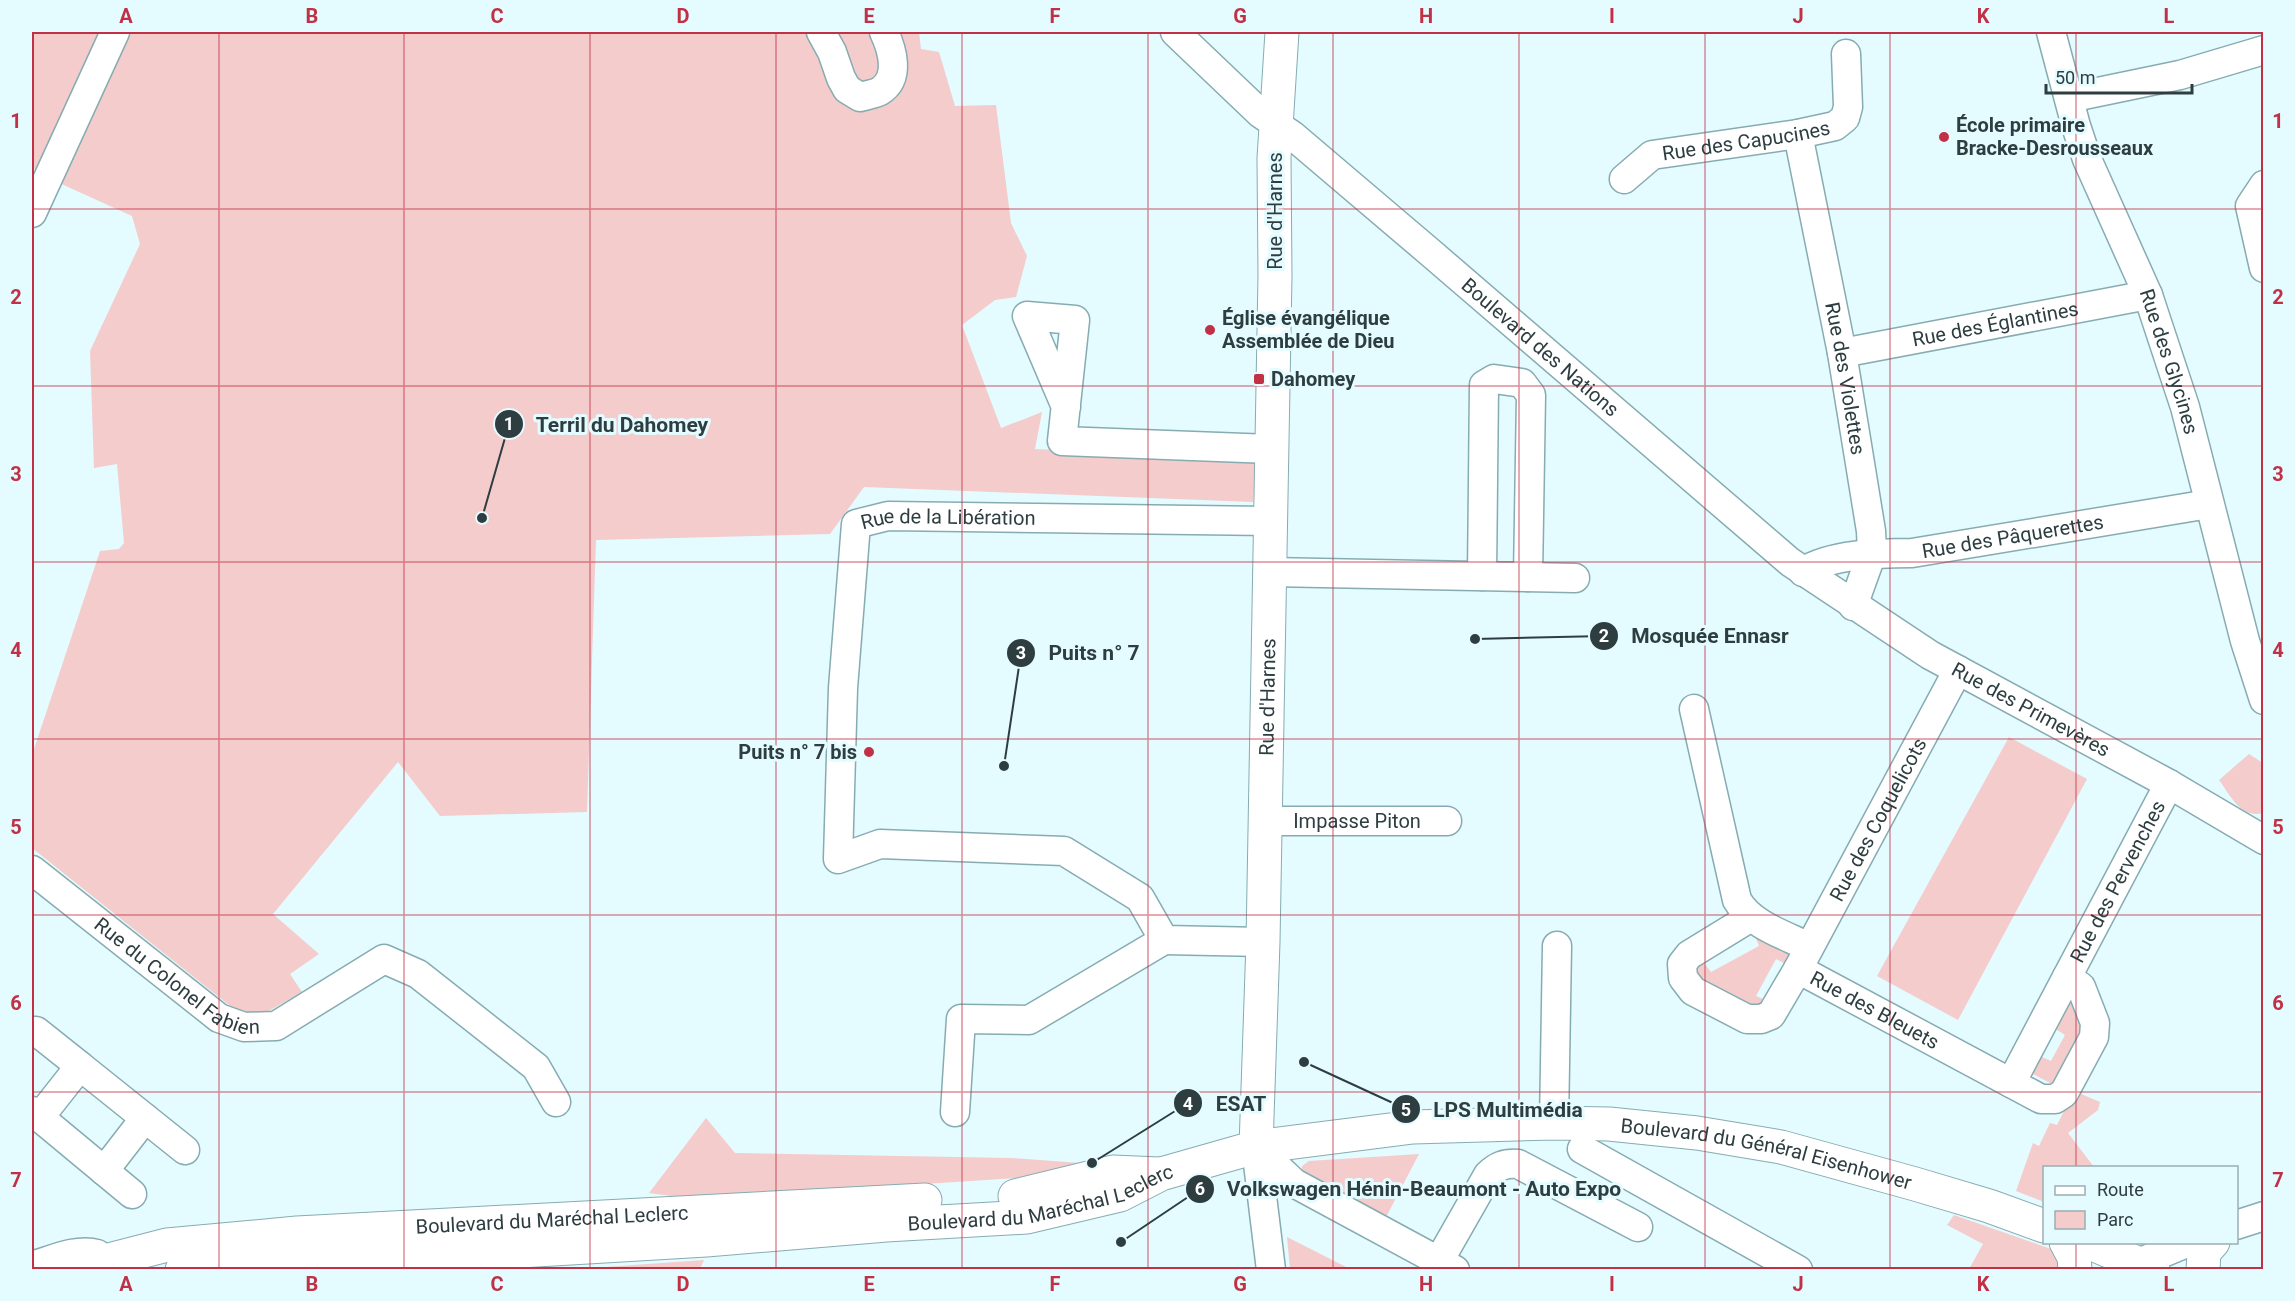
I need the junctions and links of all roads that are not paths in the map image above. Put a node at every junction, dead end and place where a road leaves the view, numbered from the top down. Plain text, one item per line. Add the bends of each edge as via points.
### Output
1 (115, 32) edge
2 (821, 32) edge
3 (884, 32) edge
4 (1175, 32) edge
5 (1282, 32) edge
6 (2051, 32) edge
7 (2264, 50) edge
8 (1846, 54) dead end
9 (2069, 98) junction
10 (1275, 124) junction
11 (1798, 134) junction
12 (1624, 179) dead end
13 (2264, 185) edge
14 (32, 213) edge
15 (2264, 268) edge
16 (2148, 295) junction
17 (1842, 353) junction
18 (1066, 406) dead end
19 (1271, 449) junction
20 (2209, 504) junction
21 (1270, 520) junction
22 (1872, 553) junction
23 (1268, 572) junction
24 (1803, 572) junction
25 (1482, 576) junction
26 (1528, 577) junction
27 (1575, 578) dead end
28 (1853, 606) junction
29 (1958, 670) junction
30 (2264, 700) edge
31 (1694, 709) dead end
32 (2169, 784) junction
33 (1265, 821) junction
34 (1447, 821) dead end
35 (2263, 838) edge
36 (32, 870) edge
37 (1751, 917) junction
38 (1164, 940) junction
39 (1263, 942) junction
40 (1557, 946) dead end
41 (1804, 958) junction
42 (2067, 977) junction
43 (36, 1031) dead end
44 (80, 1066) junction
45 (2011, 1083) junction
46 (556, 1102) dead end
47 (955, 1112) dead end
48 (35, 1114) edge
49 (145, 1118) junction
50 (1554, 1123) junction
51 (1256, 1147) junction
52 (185, 1149) dead end
53 (1582, 1149) dead end
54 (104, 1171) junction
55 (1161, 1174) junction
56 (132, 1194) dead end
57 (2264, 1216) edge
58 (2238, 1224) edge
59 (2043, 1226) edge
60 (1638, 1227) dead end
61 (2067, 1244) edge
62 (2092, 1244) edge
63 (2185, 1244) edge
64 (2211, 1244) edge
65 (114, 1258) junction
66 (1447, 1265) edge
67 (32, 1266) edge
68 (2138, 1267) edge
69 (70, 1269) edge
70 (182, 1269) edge
71 (1271, 1269) edge
72 (1798, 1269) edge
73 (2075, 1269) edge
74 (2202, 1269) edge

1 - 14 street
2 - 3 street via 847,89 860,97 880,91 892,72 891,48
4 - 10 street, Boulevard des Nations
5 - 10 main road
6 - 9 street, Rue des Glycines
7 - 9 street via 2180,75
8 - 11 street, Rue des Capucines via 1845,118 1835,126
9 - 16 street, Rue des Glycines via 2087,159
10 - 19 main road, Rue d'Harnes
10 - 24 street, Boulevard des Nations
11 - 12 street, Rue des Capucines via 1652,155
11 - 17 street, Rue des Violettes
13 - 15 street via 2250,206
16 - 17 street, Rue des Églantines
16 - 20 street, Rue des Glycines via 2185,407
17 - 22 street, Rue des Violettes
18 - 19 street via 1062,441
19 - 21 main road, Rue d'Harnes
20 - 22 street, Rue des Pâquerettes via 1912,553
20 - 30 street, Rue des Glycines
21 - 23 main road, Rue d'Harnes
21 - 38 street, Rue de la Libération via 888,516 855,524 843,688 838,859 880,843 1064,850 1140,898
22 - 24 street
22 - 28 street
23 - 25 street
23 - 33 main road, Rue d'Harnes
24 - 28 street, Rue des Primevères
25 - 26 street
25 - 26 street via 1484,385 1494,379 1522,383 1531,395
26 - 27 street
28 - 29 street, Rue des Primevères
29 - 32 street, Rue des Primevères
29 - 41 street, Rue des Coquelicots
31 - 37 street via 1737,900
32 - 35 street, Rue des Primevères
32 - 42 street, Rue des Pervenches
33 - 34 street, Impasse Piton
33 - 39 main road, Rue d'Harnes
36 - 46 street, Rue du Colonel Fabien via 219,1018 244,1027 276,1026 384,959 400,965 418,974 536,1067
37 - 41 street, Rue des Bleuets
37 - 41 street, Rue des Bleuets via 1689,955 1682,964 1683,978 1693,991 1747,1019 1761,1019 1771,1015
38 - 39 street
38 - 47 street via 1029,1020 961,1019
39 - 51 main road, Rue d'Harnes
40 - 50 street
41 - 45 street, Rue des Bleuets
42 - 45 street, Rue des Pervenches
42 - 45 street, Rue des Pervenches via 2081,987 2095,1023 2094,1037 2076,1073 2064,1093 2055,1099 2041,1099
43 - 44 street
44 - 48 street
44 - 49 street
48 - 54 street
49 - 52 street
49 - 54 street
50 - 51 main road, Boulevard du Général Eisenhower via 1413,1127
50 - 59 main road, Boulevard du Général Eisenhower via 1697,1133 1781,1148 1915,1184
51 - 55 main road, Boulevard du Général Eisenhower
51 - 66 street via 1294,1183
51 - 71 street, Rue d'Harnes
53 - 72 street
54 - 56 street
55 - 65 main road, Boulevard du Maréchal Leclerc via 1113,1172 1022,1195 297,1233 167,1245
55 - 70 main road, Boulevard du Maréchal Leclerc via 1120,1195 1027,1217 706,1240 436,1256 290,1260
57 - 58 street
60 - 66 street via 1510,1163 1498,1166 1488,1175
61 - 73 main road
62 - 68 main road
63 - 68 street
64 - 74 main road via 2204,1252
65 - 67 street via 88,1251
65 - 69 main road, Boulevard du Maréchal Leclerc

